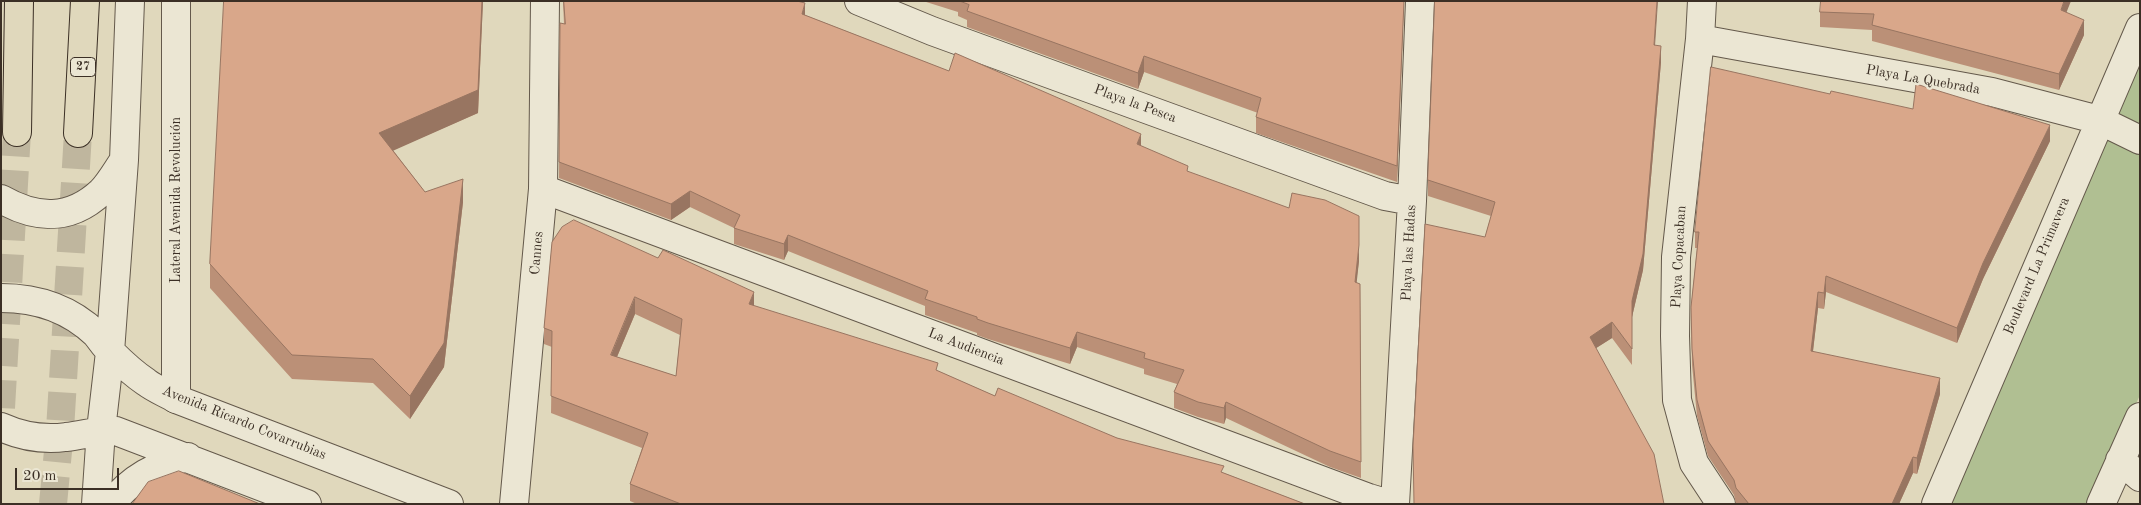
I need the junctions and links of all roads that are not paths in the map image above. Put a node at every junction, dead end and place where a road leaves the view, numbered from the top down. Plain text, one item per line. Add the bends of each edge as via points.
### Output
1 (19, 1) edge
2 (85, 1) edge
3 (130, 1) edge
4 (176, 1) edge
5 (545, 1) edge
6 (859, 1) edge
7 (1420, 1) edge
8 (1702, 1) edge
9 (2140, 28) edge
10 (1700, 39) junction
11 (2099, 120) junction
12 (17, 132) tunnel mouth
13 (78, 133) tunnel mouth
14 (2140, 140) edge
15 (124, 160) junction
16 (543, 189) junction
17 (1, 199) edge
18 (1412, 201) junction
19 (1, 298) edge
20 (110, 352) junction
21 (176, 399) junction
22 (2140, 416) edge
23 (1, 427) edge
24 (101, 430) junction
25 (188, 457) junction
26 (2130, 468) edge
27 (96, 504) edge
28 (110, 504) edge
29 (307, 504) edge
30 (449, 504) edge
31 (514, 504) edge
32 (1389, 504) edge
33 (1395, 504) edge
34 (1720, 504) edge
35 (1936, 504) edge
36 (2101, 504) edge

1 - 12 main road
2 - 13 main road, 27
3 - 15 street
4 - 21 street, Lateral Avenida Revolución
5 - 16 street, Cannes
6 - 18 street, Playa la Pesca via 932,31 1385,196
7 - 18 street, Playa las Hadas
8 - 10 street, Playa Copacaban
9 - 11 street, Boulevard La Primavera
10 - 11 street, Playa La Quebrada via 1992,92
10 - 34 street, Playa Copacaban via 1676,257 1677,400 1694,463
11 - 14 street, Playa La Quebrada
11 - 35 street, Boulevard La Primavera
15 - 17 street via 102,190 71,211 53,215 26,212
15 - 20 street
16 - 31 street, Cannes
16 - 32 street, La Audiencia
18 - 33 street, Playa las Hadas
19 - 20 street, Avenida Ricardo Covarrubias via 39,302 60,309 96,335
20 - 21 street, Avenida Ricardo Covarrubias via 146,382
20 - 24 street
21 - 30 street, Avenida Ricardo Covarrubias
22 - 26 street
23 - 24 street via 30,437 48,438 66,438
24 - 25 street via 123,433
24 - 27 street
25 - 28 street via 151,469
25 - 29 street
26 - 36 street

